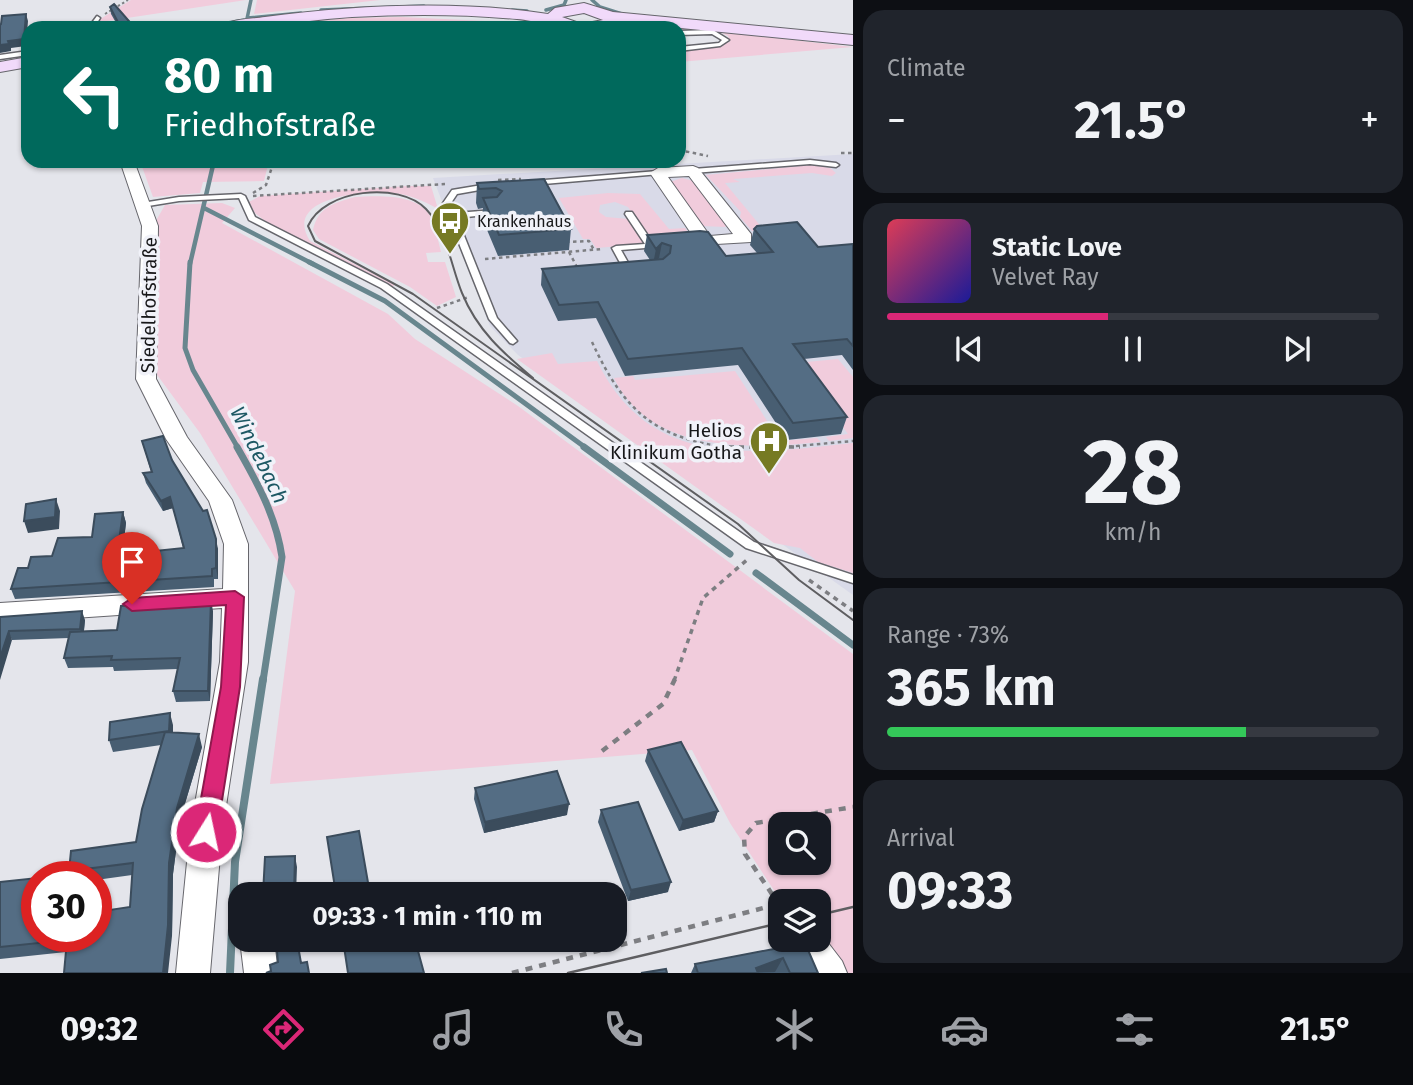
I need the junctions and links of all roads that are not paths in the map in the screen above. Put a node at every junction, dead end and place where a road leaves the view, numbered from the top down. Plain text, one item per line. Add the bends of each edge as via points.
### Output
1 (572, 8) edge
2 (97, 18) road end
3 (95, 21) edge
4 (275, 21) edge
5 (597, 21) edge
6 (686, 25) edge
7 (686, 33) edge
8 (853, 40) edge
9 (686, 48) edge
10 (21, 54) edge
11 (0, 57) edge
12 (21, 63) edge
13 (0, 67) edge
14 (836, 165) dead end
15 (129, 168) edge
16 (666, 169) edge
17 (693, 171) junction
18 (522, 183) edge
19 (495, 186) edge
20 (142, 205) junction
21 (495, 212) edge
22 (629, 214) dead end
23 (452, 216) junction
24 (664, 244) edge
25 (650, 245) junction
26 (642, 272) edge
27 (513, 341) dead end
28 (853, 579) edge
29 (235, 597) junction
30 (0, 613) edge
31 (258, 952) edge
32 (814, 952) edge
33 (193, 973) edge
34 (261, 973) edge
35 (830, 973) edge

1 - 4 main road via 508,14 367,10
1 - 5 main road
2 - 3 lane
6 - 8 main road
7 - 9 lane via 713,32 726,40
10 - 11 lane
12 - 13 main road
14 - 17 lane via 810,162
15 - 20 street, Siedelhofstraße
16 - 17 street
16 - 17 street via 698,242 745,238
16 - 18 lane
19 - 23 lane via 455,192 447,203
20 - 28 lane via 241,197 252,218 384,286 426,313 750,545
20 - 29 street, Siedelhofstraße via 150,226 146,379 231,525 236,544
21 - 23 lane
22 - 25 lane
23 - 27 lane via 493,319
24 - 25 lane
25 - 26 lane via 616,248 627,268
29 - 30 street
29 - 33 street, Siedelhofstraße via 231,687 206,832
31 - 34 street
32 - 35 street

